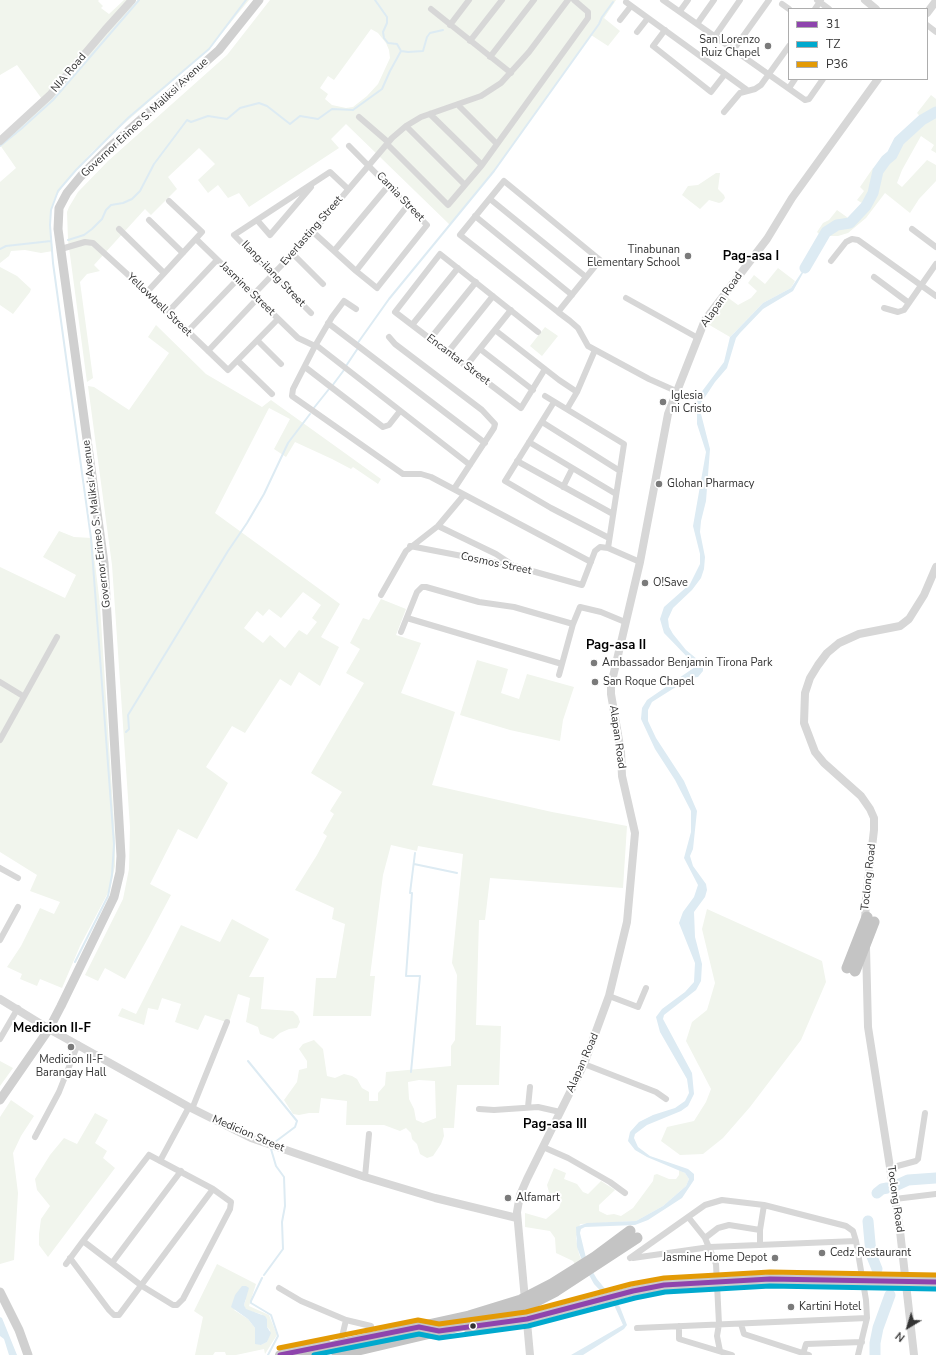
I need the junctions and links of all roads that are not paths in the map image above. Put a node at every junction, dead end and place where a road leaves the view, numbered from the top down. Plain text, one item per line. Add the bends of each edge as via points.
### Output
1 (132, 0) edge
2 (259, 0) edge
3 (502, 0) edge
4 (534, 0) edge
5 (568, 0) edge
6 (663, 0) edge
7 (688, 0) edge
8 (714, 0) edge
9 (740, 0) edge
10 (769, 0) edge
11 (865, 0) edge
12 (467, 1) edge
13 (819, 1) edge
14 (936, 1) edge
15 (782, 4) dead end
16 (788, 8) edge
17 (828, 8) edge
18 (875, 8) edge
19 (431, 9) dead end
20 (680, 11) junction
21 (928, 12) edge
22 (648, 18) junction
23 (620, 20) dead end
24 (697, 24) junction
25 (450, 25) junction
26 (664, 30) junction
27 (637, 32) dead end
28 (715, 36) junction
29 (470, 41) junction
30 (788, 47) edge
31 (734, 49) junction
32 (490, 57) junction
33 (511, 73) junction
34 (725, 74) junction
35 (769, 74) junction
36 (795, 80) edge
37 (822, 80) edge
38 (877, 80) edge
39 (789, 88) junction
40 (747, 90) junction
41 (458, 105) junction
42 (724, 112) dead end
43 (430, 114) junction
44 (359, 116) dead end
45 (406, 126) junction
46 (0, 141) edge
47 (387, 143) junction
48 (497, 144) junction
49 (349, 146) dead end
50 (368, 165) junction
51 (482, 165) junction
52 (314, 183) junction
53 (389, 185) junction
54 (465, 185) junction
55 (348, 189) junction
56 (490, 199) junction
57 (169, 201) dead end
58 (408, 205) junction
59 (475, 216) junction
60 (149, 220) dead end
61 (257, 220) junction
62 (120, 229) dead end
63 (912, 229) dead end
64 (313, 232) junction
65 (196, 239) junction
66 (936, 247) edge
67 (60, 249) junction
68 (334, 252) junction
69 (183, 253) junction
70 (293, 254) junction
71 (217, 260) junction
72 (831, 261) dead end
73 (936, 264) edge
74 (458, 268) junction
75 (356, 271) junction
76 (164, 273) junction
77 (273, 274) junction
78 (586, 277) junction
79 (874, 277) dead end
80 (237, 280) junction
81 (476, 282) junction
82 (323, 284) dead end
83 (921, 284) junction
84 (147, 292) junction
85 (572, 295) junction
86 (493, 296) junction
87 (936, 296) edge
88 (255, 297) junction
89 (626, 298) dead end
90 (909, 303) junction
91 (884, 308) dead end
92 (356, 309) dead end
93 (511, 310) junction
94 (168, 312) junction
95 (558, 312) junction
96 (311, 313) dead end
97 (278, 319) junction
98 (328, 323) junction
99 (412, 325) junction
100 (495, 330) junction
101 (188, 332) junction
102 (538, 332) dead end
103 (389, 337) dead end
104 (698, 338) junction
105 (430, 339) junction
106 (258, 341) junction
107 (315, 346) junction
108 (480, 349) junction
109 (595, 350) junction
110 (208, 351) junction
111 (448, 352) junction
112 (238, 361) junction
113 (281, 364) dead end
114 (466, 366) junction
115 (305, 367) junction
116 (545, 369) junction
117 (533, 390) junction
118 (676, 391) junction
119 (577, 392) junction
120 (272, 394) dead end
121 (545, 396) dead end
122 (554, 402) junction
123 (567, 409) junction
124 (400, 411) junction
125 (542, 422) junction
126 (529, 442) junction
127 (485, 444) junction
128 (517, 461) junction
129 (470, 465) junction
130 (572, 469) junction
131 (620, 471) junction
132 (563, 487) junction
133 (454, 489) junction
134 (616, 494) junction
135 (464, 495) junction
136 (613, 514) junction
137 (438, 526) junction
138 (609, 538) junction
139 (410, 546) junction
140 (608, 548) junction
141 (591, 562) junction
142 (640, 562) junction
143 (514, 566) junction
144 (936, 566) edge
145 (381, 595) dead end
146 (407, 618) junction
147 (625, 622) junction
148 (573, 624) junction
149 (401, 632) dead end
150 (57, 637) dead end
151 (562, 664) junction
152 (559, 675) dead end
153 (0, 682) edge
154 (23, 696) junction
155 (0, 740) edge
156 (0, 868) edge
157 (18, 878) dead end
158 (18, 908) dead end
159 (871, 919) dead end
160 (0, 940) edge
161 (851, 970) dead end
162 (646, 988) dead end
163 (609, 996) junction
164 (0, 999) edge
165 (18, 1008) junction
166 (227, 1022) dead end
167 (49, 1029) junction
168 (0, 1039) edge
169 (78, 1044) junction
170 (584, 1064) junction
171 (530, 1086) dead end
172 (666, 1099) dead end
173 (0, 1100) edge
174 (528, 1107) junction
175 (191, 1108) junction
176 (479, 1109) dead end
177 (560, 1112) junction
178 (925, 1113) dead end
179 (369, 1134) dead end
180 (35, 1137) dead end
181 (544, 1147) junction
182 (160, 1160) junction
183 (890, 1168) junction
184 (181, 1171) junction
185 (365, 1176) junction
186 (213, 1189) junction
187 (625, 1193) dead end
188 (936, 1194) edge
189 (895, 1199) junction
190 (764, 1205) junction
191 (517, 1218) junction
192 (689, 1218) junction
193 (760, 1230) junction
194 (705, 1238) junction
195 (856, 1240) junction
196 (83, 1241) junction
197 (760, 1245) junction
198 (710, 1246) junction
199 (70, 1258) junction
200 (112, 1263) junction
201 (66, 1264) dead end
202 (906, 1280) junction
203 (717, 1281) junction
204 (863, 1281) junction
205 (936, 1282) edge
206 (142, 1286) junction
207 (279, 1288) dead end
208 (0, 1292) edge
209 (867, 1318) junction
210 (527, 1319) junction
211 (346, 1320) junction
212 (719, 1324) junction
213 (741, 1324) junction
214 (679, 1326) junction
215 (637, 1328) dead end
216 (433, 1331) junction
217 (369, 1335) junction
218 (341, 1341) junction
219 (862, 1342) junction
220 (720, 1351) junction
221 (806, 1354) edge
222 (28, 1355) edge
223 (280, 1355) edge
224 (306, 1355) edge
225 (337, 1355) edge
226 (530, 1355) edge
227 (732, 1355) edge
228 (858, 1355) edge
229 (914, 1355) edge

1 - 46 street, NIA Road via 50,95
2 - 67 main road, Governor Erineo S. Maliksi Avenue via 219,50 111,146 67,193 61,204 58,219
3 - 29 street
4 - 32 street
5 - 33 street, Everlasting Street
5 - 48 street via 588,12 588,18
6 - 20 street
7 - 20 street
8 - 24 street
9 - 28 street
10 - 31 street
11 - 18 street
12 - 25 street
13 - 17 street
14 - 21 street
15 - 16 street
19 - 25 street
20 - 24 street
22 - 23 street via 628,4
22 - 26 street
22 - 27 street
24 - 28 street
25 - 29 street
26 - 34 street
26 - 34 street via 653,46 711,92
28 - 31 street
29 - 32 street
30 - 35 street
31 - 35 street
32 - 33 street
33 - 41 street, Everlasting Street via 481,96
34 - 40 street
35 - 39 street
35 - 40 street via 758,88
36 - 39 street
37 - 39 street via 807,100
38 - 104 street, Alapan Road via 801,185 767,239 709,314
40 - 42 street via 737,95
41 - 43 street, Everlasting Street
41 - 48 street
43 - 45 street, Everlasting Street
43 - 51 street
44 - 47 street
45 - 47 street, Everlasting Street
45 - 54 street
47 - 50 street, Everlasting Street
47 - 54 street via 448,204
48 - 51 street
49 - 50 street, Camia Street
50 - 53 street, Camia Street
50 - 55 street, Everlasting Street
51 - 54 street
52 - 55 street via 330,172
52 - 61 street
52 - 61 street via 270,235
53 - 58 street, Camia Street
53 - 68 street
55 - 64 street, Everlasting Street
56 - 59 street
56 - 78 street
56 - 78 street via 504,181 600,260
57 - 65 street via 202,232
58 - 75 street
58 - 75 street, Camia Street via 427,225 377,288
59 - 85 street
59 - 95 street via 460,235
60 - 69 street
61 - 77 street, Ilang-ilang Street via 234,234
62 - 76 street
63 - 66 street
64 - 68 street
64 - 70 street, Everlasting Street
65 - 69 street
65 - 71 street, Jasmine Street
67 - 84 street, Yellowbell Street via 89,242 98,247
67 - 167 main road, Governor Erineo S. Maliksi Avenue via 104,563 122,841 120,872 114,897
68 - 75 street
69 - 76 street
70 - 77 street, Everlasting Street
70 - 82 street
71 - 80 street, Jasmine Street
71 - 94 street
72 - 83 street via 846,242 858,240
73 - 83 street
74 - 81 street
74 - 99 street
74 - 99 street, Encantar Street via 440,254 395,312
76 - 84 street
77 - 88 street, Everlasting Street
77 - 96 street, Ilang-ilang Street
78 - 85 street
79 - 90 street
80 - 88 street, Jasmine Street
80 - 101 street
81 - 86 street
81 - 105 street
83 - 87 street
83 - 90 street
84 - 94 street, Yellowbell Street
85 - 95 street
86 - 93 street
86 - 111 street
88 - 97 street, Jasmine Street
88 - 110 street, Everlasting Street
89 - 104 street
90 - 91 street via 904,310 898,312
92 - 98 street via 344,301
93 - 100 street
93 - 102 street
94 - 101 street, Yellowbell Street
95 - 109 street via 574,324 585,344
97 - 106 street
97 - 107 street, Jasmine Street via 298,338
98 - 107 street
98 - 127 street
99 - 105 street, Encantar Street
100 - 108 street
100 - 116 street
101 - 110 street, Yellowbell Street
103 - 127 street via 493,420 494,428
104 - 118 street, Alapan Road
105 - 111 street, Encantar Street
106 - 112 street
106 - 113 street
107 - 115 street
107 - 124 street, Jasmine Street
108 - 114 street
108 - 117 street
109 - 118 street via 649,380
109 - 119 street
110 - 112 street, Yellowbell Street via 228,370
111 - 114 street, Encantar Street
112 - 120 street
114 - 117 street, Encantar Street via 521,408
115 - 124 street via 383,427 389,425
115 - 133 street via 292,393 295,398 398,472 426,475
116 - 117 street
116 - 119 street
118 - 142 street, Alapan Road via 662,439
119 - 123 street
121 - 122 street
122 - 123 street
122 - 125 street
123 - 131 street via 624,444
124 - 129 street, Jasmine Street
125 - 126 street
125 - 131 street
126 - 128 street
126 - 130 street
127 - 129 street
128 - 132 street
128 - 138 street via 505,481
129 - 133 street
130 - 132 street
130 - 134 street
131 - 134 street
132 - 136 street
133 - 135 street
134 - 136 street
135 - 137 street
135 - 141 street
136 - 138 street
137 - 139 street
137 - 143 street via 496,554
138 - 140 street
139 - 143 street, Cosmos Street
139 - 145 street
140 - 141 street via 597,548
140 - 142 street
141 - 143 street, Cosmos Street via 582,585
142 - 147 street, Alapan Road
144 - 183 street, Toclong Road via 909,620 893,628 853,636 833,648 822,658 814,671 807,685 804,700 804,723 815,752 824,764 861,796 874,818 866,898 868,1027
146 - 148 street via 417,592 426,587 479,602 514,607
146 - 149 street
146 - 151 street
147 - 148 street via 580,607
147 - 163 street, Alapan Road via 611,694 621,752 622,776 635,842 627,922
148 - 151 street
150 - 154 street
151 - 152 street
153 - 154 street
154 - 155 street
156 - 157 street
158 - 160 street
159 - 161 highway, bridge
162 - 163 street via 638,1007
163 - 170 street, Alapan Road
164 - 165 street, Medicion Street
165 - 167 street, Medicion Street
165 - 168 street
166 - 175 street
167 - 169 street, Medicion Street
167 - 173 main road, Governor Erineo S. Maliksi Avenue
169 - 175 street, Medicion Street
169 - 180 street via 59,1092
170 - 172 street via 656,1092
170 - 177 street, Alapan Road
171 - 174 street
174 - 176 street
174 - 177 street
175 - 182 street
175 - 185 street, Medicion Street via 257,1140
177 - 181 street, Alapan Road
178 - 183 street via 918,1159
179 - 185 street
181 - 187 street via 568,1158
181 - 191 street, Alapan Road via 520,1195
182 - 184 street
182 - 196 street via 149,1154
183 - 189 street, Toclong Road
184 - 186 street
184 - 200 street
185 - 191 street, Medicion Street via 435,1198
186 - 206 street
186 - 206 street via 228,1199 231,1206 181,1303 173,1305
188 - 189 street
189 - 202 street, Toclong Road
190 - 192 street via 722,1200 705,1205
190 - 193 street
190 - 195 street via 846,1226
191 - 210 street, Alapan Road
192 - 194 street
192 - 198 street via 630,1258
193 - 194 street via 729,1225 718,1228
193 - 197 street
194 - 198 street
195 - 197 street
195 - 204 street
196 - 199 street
196 - 200 street
197 - 198 street
198 - 203 street via 716,1264
199 - 201 street
199 - 206 street via 114,1315 119,1315 123,1311
200 - 206 street
202 - 204 main road
202 - 205 main road
202 - 229 street, Toclong Road
203 - 204 main road
203 - 210 main road via 664,1285
203 - 212 street
204 - 209 street
207 - 211 street via 301,1301
208 - 222 main road
209 - 213 street
209 - 219 street
210 - 216 main road
210 - 226 street, Alapan Road
211 - 217 street via 371,1326
211 - 218 street
212 - 213 street
212 - 214 street
212 - 220 street via 717,1336
213 - 221 street via 744,1334
214 - 215 street
214 - 220 street via 679,1339
216 - 217 main road via 419,1327
216 - 225 main road via 419,1338
217 - 218 main road
218 - 223 main road
219 - 221 street via 806,1344
219 - 228 street
220 - 227 street
224 - 225 highway, bridge via 342,1344 468,1316 521,1300 633,1235 556,1291 523,1308 469,1324

